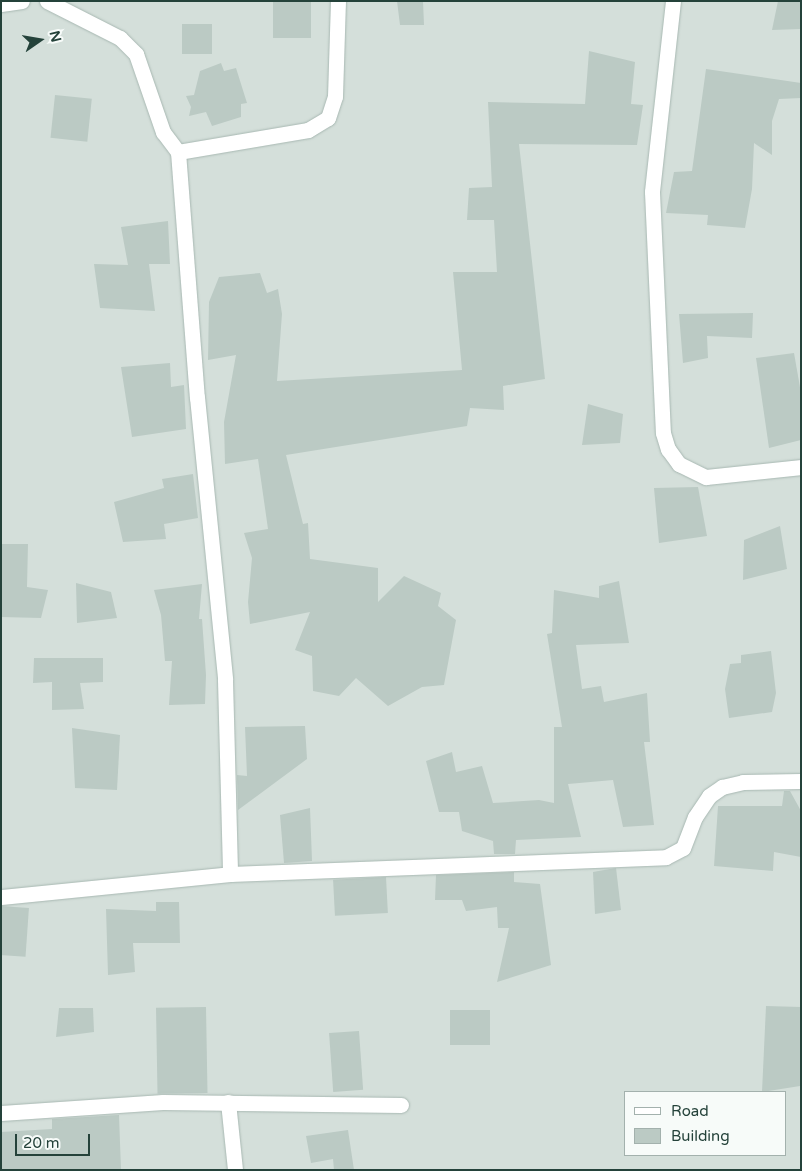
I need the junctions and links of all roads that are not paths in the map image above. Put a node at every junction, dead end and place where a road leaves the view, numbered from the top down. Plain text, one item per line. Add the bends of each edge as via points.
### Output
1 (22, 1) edge
2 (47, 1) edge
3 (338, 1) edge
4 (672, 1) edge
5 (1, 4) edge
6 (178, 152) junction
7 (801, 467) edge
8 (801, 781) edge
9 (230, 874) junction
10 (1, 896) edge
11 (228, 1102) junction
12 (401, 1105) dead end
13 (1, 1113) edge
14 (235, 1170) edge

1 - 5 street
2 - 6 street via 120,38 136,54 163,132
3 - 6 street via 335,96 328,118 308,130
4 - 7 street via 652,192 663,432 668,449 679,464 706,477
6 - 9 street via 196,387 225,680
8 - 9 street via 743,782 722,787 709,796 695,817 683,848 666,857
9 - 10 street
11 - 12 street
11 - 13 street via 163,1102
11 - 14 street

